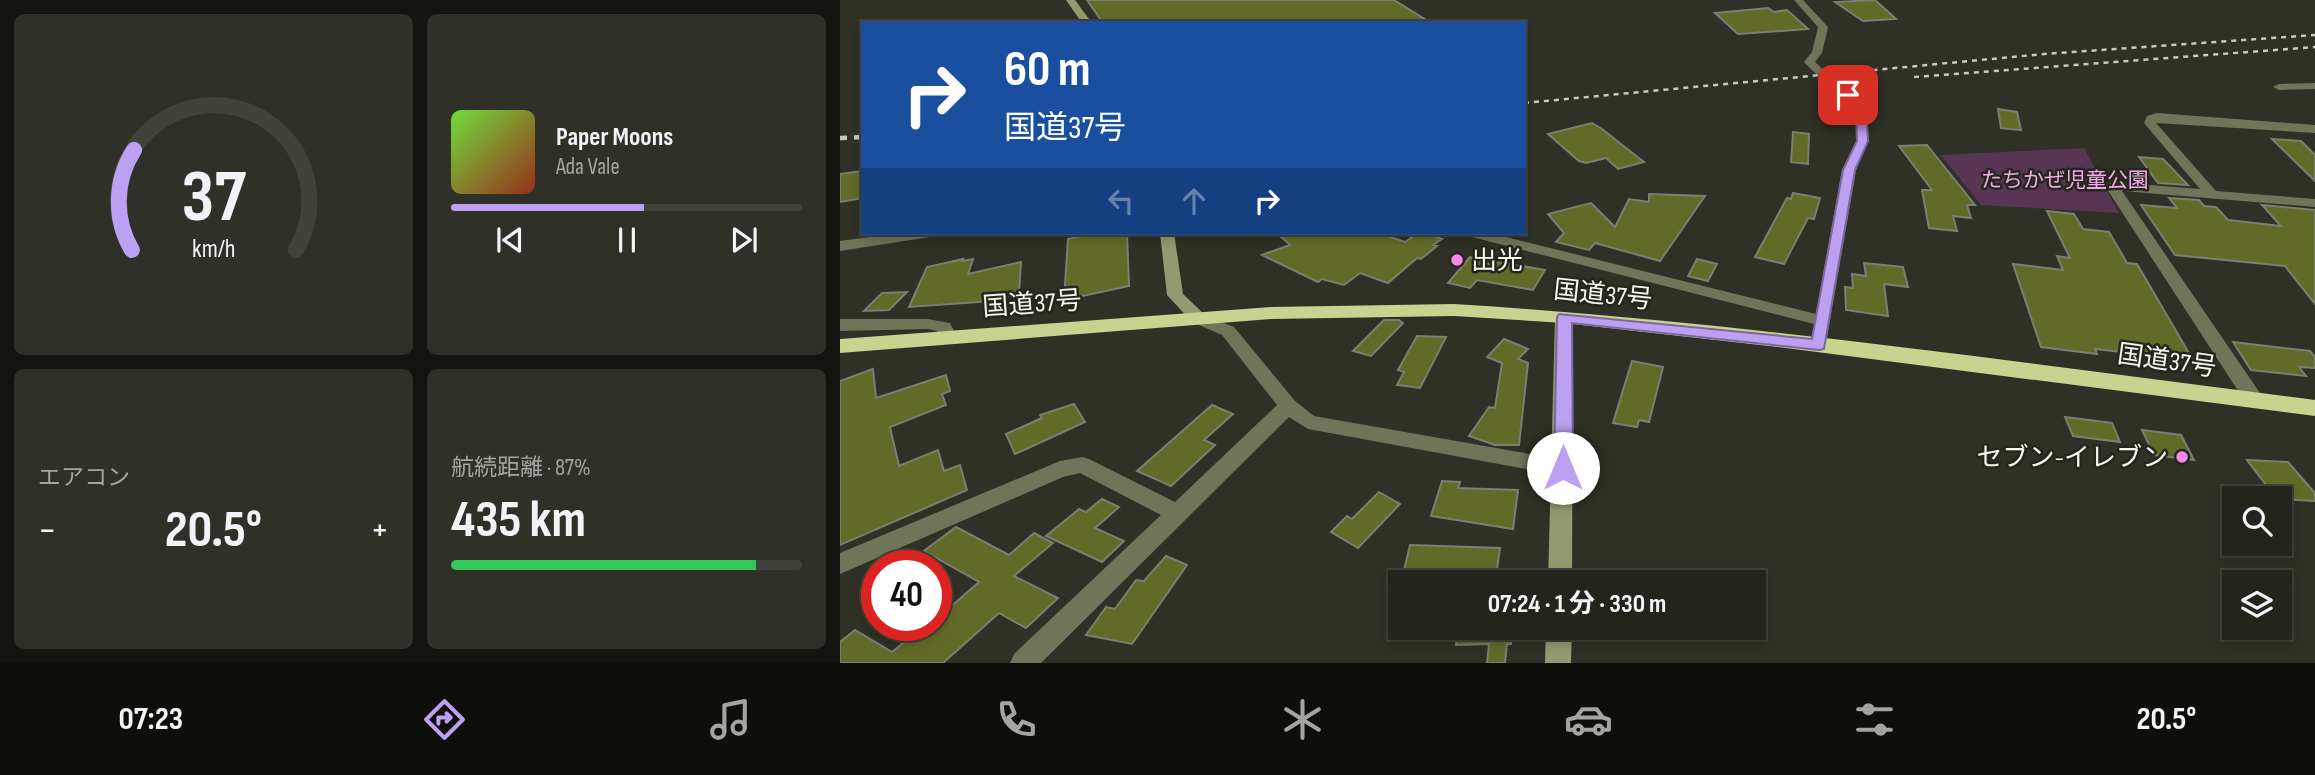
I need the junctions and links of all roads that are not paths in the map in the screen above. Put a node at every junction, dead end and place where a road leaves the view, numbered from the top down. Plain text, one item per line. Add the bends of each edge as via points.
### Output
1 (1070, 0) edge
2 (1798, 0) edge
3 (1086, 21) edge
4 (1822, 74) tunnel mouth
5 (1835, 86) tunnel mouth
6 (2315, 86) edge
7 (2279, 87) dead end
8 (2315, 129) edge
9 (2211, 194) junction
10 (2315, 203) edge
11 (916, 235) edge
12 (1167, 235) edge
13 (1481, 235) edge
14 (840, 246) edge
15 (1564, 317) junction
16 (1198, 318) junction
17 (1822, 321) junction
18 (840, 325) edge
19 (948, 337) junction
20 (1819, 345) junction
21 (840, 346) edge
22 (2255, 401) junction
23 (1288, 406) junction
24 (2315, 408) edge
25 (1563, 468) junction
26 (1179, 514) junction
27 (840, 564) edge
28 (1560, 570) edge
29 (1559, 640) edge
30 (1023, 663) edge
31 (1558, 663) edge

1 - 3 street
2 - 4 street via 1822,27 1817,53 1809,62
5 - 17 street via 1861,106 1863,141 1849,170
6 - 7 street
8 - 9 street via 2151,119
9 - 10 street
9 - 22 street via 2112,186
11 - 14 street
12 - 16 street via 1174,295
13 - 17 street
15 - 16 highway, 国道37号 via 1345,310
15 - 20 highway, 国道37号
15 - 25 street
16 - 19 highway, 国道37号
16 - 23 street via 1228,331
17 - 20 street
18 - 19 street via 928,324 944,327
19 - 21 highway, 国道37号
20 - 22 highway, 国道37号
22 - 24 highway, 国道37号
23 - 25 street via 1308,422
23 - 26 street
25 - 28 street
26 - 27 street via 1082,465 1060,469
26 - 30 street
29 - 31 street

